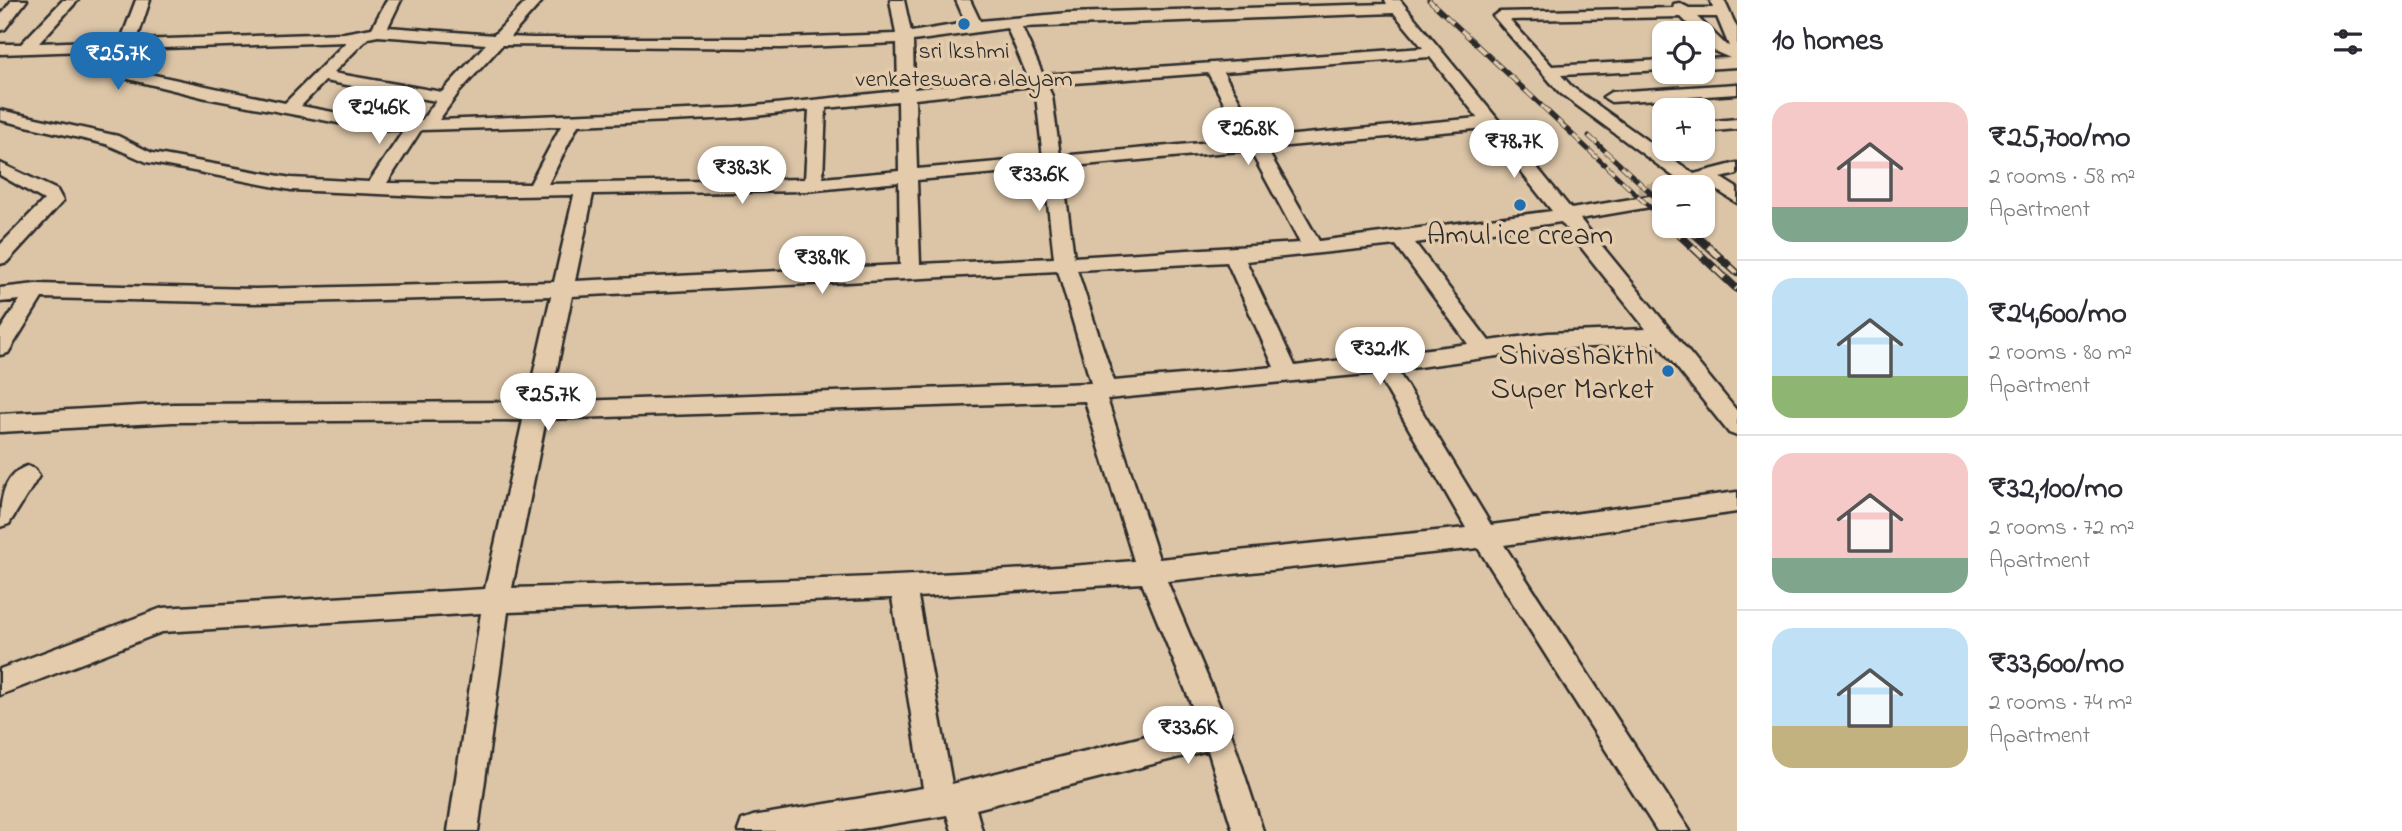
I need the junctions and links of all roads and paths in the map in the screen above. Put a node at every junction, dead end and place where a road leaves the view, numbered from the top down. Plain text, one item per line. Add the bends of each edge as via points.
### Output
1 (20, 0) edge
2 (71, 0) edge
3 (143, 0) edge
4 (394, 0) edge
5 (536, 0) edge
6 (897, 0) edge
7 (963, 0) edge
8 (1060, 0) edge
9 (1672, 0) edge
10 (1348, 4) edge
11 (1395, 4) edge
12 (1260, 5) edge
13 (1166, 6) edge
14 (1685, 13) junction
15 (1725, 13) edge
16 (1068, 18) junction
17 (1012, 22) junction
18 (0, 26) edge
19 (975, 26) junction
20 (371, 32) junction
21 (905, 38) junction
22 (498, 41) junction
23 (127, 46) junction
24 (1737, 46) edge
25 (26, 48) junction
26 (0, 49) edge
27 (1435, 52) junction
28 (1737, 55) edge
29 (1737, 62) edge
30 (1715, 63) edge
31 (1652, 66) edge
32 (1213, 68) junction
33 (1547, 71) junction
34 (321, 76) junction
35 (1039, 80) junction
36 (1737, 89) edge
37 (904, 95) junction
38 (1611, 97) dead end
39 (447, 98) junction
40 (818, 104) junction
41 (290, 107) junction
42 (0, 115) edge
43 (574, 118) junction
44 (1492, 122) junction
45 (1737, 124) edge
46 (422, 125) junction
47 (1715, 126) edge
48 (1257, 142) junction
49 (1054, 161) junction
50 (0, 168) edge
51 (1737, 168) edge
52 (906, 175) junction
53 (1691, 175) edge
54 (1737, 178) edge
55 (1715, 179) edge
56 (1715, 182) edge
57 (814, 184) junction
58 (374, 188) junction
59 (1715, 188) edge
60 (536, 191) junction
61 (584, 191) junction
62 (1652, 194) tunnel mouth
63 (1737, 197) edge
64 (1602, 210) joint
65 (1567, 216) junction
66 (1401, 238) junction
67 (1313, 248) junction
68 (1234, 256) junction
69 (0, 257) edge
70 (1065, 264) junction
71 (910, 271) junction
72 (564, 289) junction
73 (36, 291) junction
74 (0, 295) edge
75 (1664, 336) junction
76 (0, 347) edge
77 (1484, 350) junction
78 (1383, 365) junction
79 (1288, 374) junction
80 (1100, 391) junction
81 (535, 411) junction
82 (0, 424) edge
83 (1737, 427) edge
84 (27, 476) dead end
85 (1737, 502) edge
86 (0, 517) edge
87 (1484, 536) junction
88 (1150, 571) junction
89 (903, 586) junction
90 (496, 600) junction
91 (0, 682) edge
92 (1217, 733) junction
93 (949, 799) junction
94 (463, 831) edge
95 (752, 831) edge
96 (967, 831) edge
97 (1248, 831) edge
98 (1675, 831) edge

1 - 18 street
2 - 25 street
3 - 23 street
4 - 20 street
5 - 22 street
6 - 21 street
7 - 19 street
8 - 16 street
9 - 14 street
10 - 11 street
10 - 12 street
11 - 27 street
12 - 13 street
13 - 16 street
14 - 15 street
14 - 28 street via 1720,48
14 - 33 street via 1500,16
15 - 24 street
16 - 17 street
17 - 19 street
17 - 35 street
19 - 21 street
20 - 22 street
20 - 23 street via 344,38
20 - 34 street
21 - 22 street via 704,44
21 - 37 street
22 - 39 street
23 - 25 street
23 - 41 street via 106,69
25 - 26 street
27 - 32 street
27 - 44 street
29 - 30 street
31 - 33 street
32 - 35 street
32 - 48 street
33 - 53 street via 1576,97
34 - 39 street
34 - 41 street
35 - 37 street
35 - 49 street
36 - 38 street
37 - 40 street
37 - 52 street
39 - 46 street
40 - 43 street via 737,113
40 - 57 street
41 - 46 street via 375,125
42 - 58 street via 112,140 160,159 291,184
43 - 46 street
43 - 60 street
44 - 48 street
44 - 65 street
45 - 47 street
46 - 58 street
48 - 49 street
48 - 67 street
49 - 52 street
49 - 70 street
50 - 69 street via 50,194 54,201
51 - 55 street
52 - 57 street
52 - 71 street
54 - 56 street
57 - 61 street
58 - 60 street
59 - 63 street
60 - 61 street
61 - 72 street
62 - 64 street
64 - 65 street
65 - 66 street
65 - 75 street
66 - 67 street
66 - 77 street
67 - 68 street
68 - 70 street
68 - 79 street
70 - 71 street
70 - 80 street
71 - 72 street
72 - 73 street via 255,296
72 - 81 street
73 - 74 street
73 - 76 street
75 - 77 street via 1548,341
75 - 83 street
77 - 78 street
78 - 79 street
78 - 87 street
79 - 80 street
80 - 81 street
80 - 88 street
81 - 82 street via 173,413
81 - 90 street
84 - 86 street
85 - 87 street
87 - 88 street
87 - 98 street
88 - 89 street
88 - 92 street
89 - 90 street
89 - 93 street
90 - 91 street via 162,620
90 - 94 street
92 - 93 street
92 - 97 street
93 - 95 street
93 - 96 street

